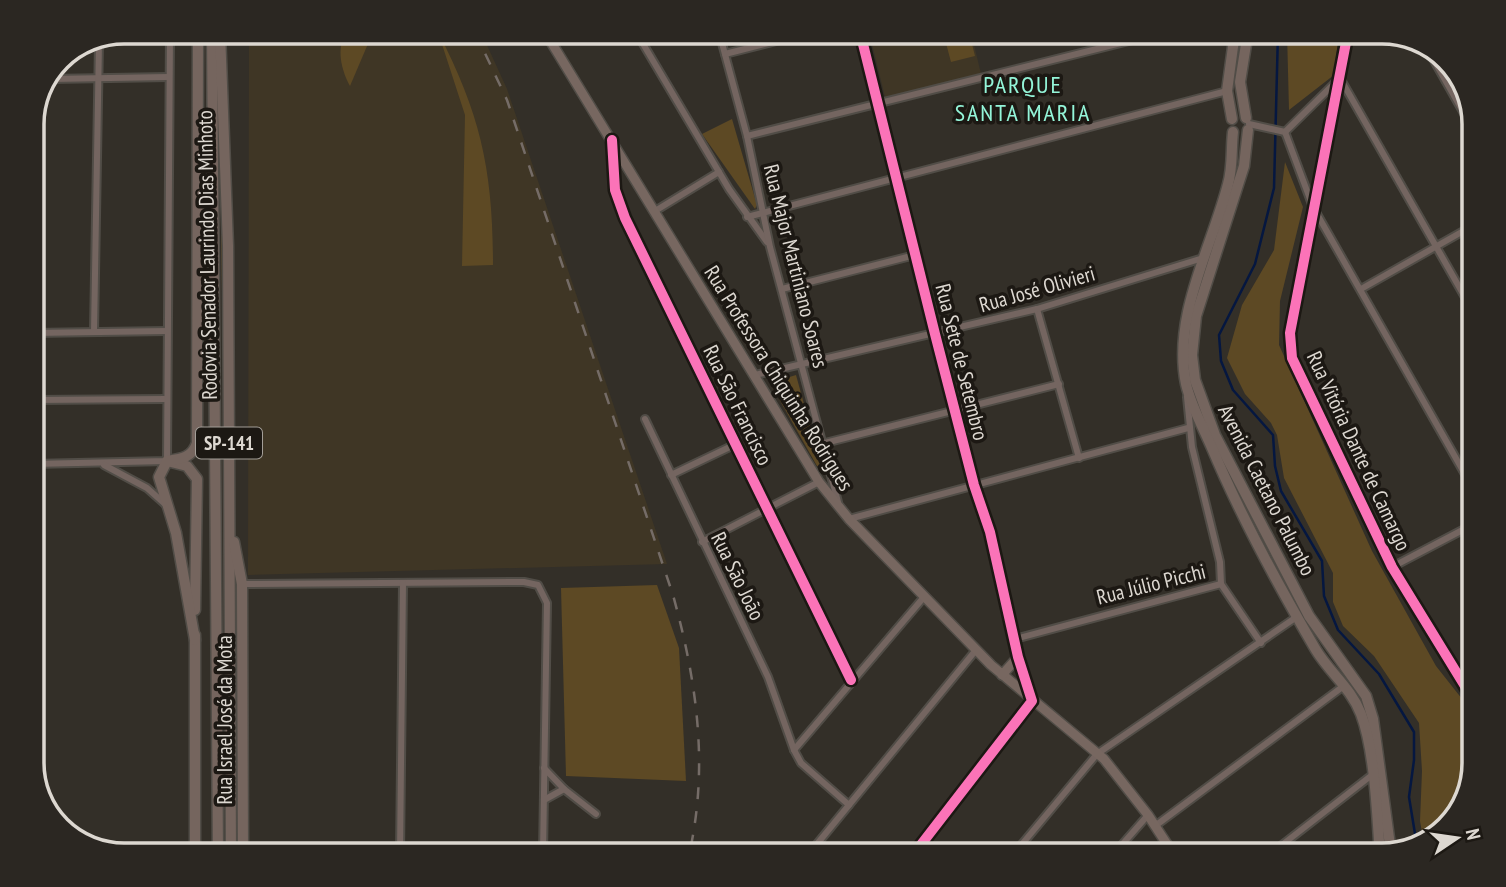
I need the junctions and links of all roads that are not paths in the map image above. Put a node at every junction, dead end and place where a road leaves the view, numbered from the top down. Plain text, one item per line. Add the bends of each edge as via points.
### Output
1 (170, 44) edge
2 (198, 44) edge
3 (212, 44) edge
4 (220, 44) edge
5 (554, 44) edge
6 (644, 44) edge
7 (722, 44) edge
8 (765, 44) edge
9 (863, 44) edge
10 (1118, 44) edge
11 (1233, 44) edge
12 (1246, 44) edge
13 (1346, 44) edge
14 (99, 48) edge
15 (725, 54) junction
16 (1436, 65) edge
17 (99, 78) junction
18 (169, 78) junction
19 (1340, 78) junction
20 (58, 79) edge
21 (1227, 91) junction
22 (880, 104) junction
23 (1461, 108) edge
24 (1232, 119) junction
25 (1248, 124) junction
26 (1282, 131) junction
27 (1233, 132) junction
28 (747, 136) junction
29 (612, 140) junction
30 (719, 172) junction
31 (896, 178) junction
32 (1313, 207) junction
33 (655, 211) junction
34 (762, 213) junction
35 (747, 217) junction
36 (1462, 232) edge
37 (770, 247) junction
38 (1435, 247) junction
39 (915, 255) junction
40 (1203, 258) junction
41 (782, 289) junction
42 (1362, 289) junction
43 (1462, 293) edge
44 (1037, 309) junction
45 (167, 331) junction
46 (44, 332) edge
47 (94, 332) junction
48 (935, 334) junction
49 (802, 363) junction
50 (755, 375) junction
51 (1186, 383) junction
52 (1059, 384) junction
53 (166, 399) junction
54 (44, 401) edge
55 (955, 411) junction
56 (645, 419) dead end
57 (1188, 428) junction
58 (736, 444) junction
59 (821, 444) junction
60 (1079, 458) junction
61 (167, 461) junction
62 (99, 463) junction
63 (44, 464) edge
64 (1462, 468) edge
65 (671, 475) junction
66 (819, 482) junction
67 (974, 485) junction
68 (166, 505) junction
69 (767, 508) junction
70 (839, 508) junction
71 (229, 514) junction
72 (849, 519) junction
73 (1462, 530) edge
74 (702, 542) junction
75 (1391, 567) junction
76 (403, 583) junction
77 (242, 584) junction
78 (1221, 584) junction
79 (924, 597) junction
80 (1298, 616) junction
81 (1015, 639) junction
82 (195, 640) junction
83 (1261, 643) junction
84 (976, 650) junction
85 (1018, 657) junction
86 (1003, 675) junction
87 (851, 680) junction
88 (1462, 680) edge
89 (1345, 685) junction
90 (1032, 701) junction
91 (794, 750) junction
92 (1097, 754) junction
93 (544, 768) junction
94 (1372, 775) junction
95 (564, 789) junction
96 (544, 800) junction
97 (849, 805) junction
98 (596, 814) dead end
99 (1148, 815) junction
100 (1155, 826) junction
101 (195, 843) edge
102 (218, 843) edge
103 (230, 843) edge
104 (243, 843) edge
105 (400, 843) edge
106 (543, 843) edge
107 (818, 843) edge
108 (923, 843) edge
109 (1024, 843) edge
110 (1125, 843) edge
111 (1166, 843) edge
112 (1286, 843) edge
113 (1379, 843) edge
114 (1390, 843) edge

1 - 18 street
2 - 61 main road, SP-141 via 197,443 192,454
3 - 102 main road, Rodovia Senador Laurindo Dias Minhoto / SP-141
4 - 71 main road, Rodovia Senador Laurindo Dias Minhoto / SP-141 via 228,237
5 - 29 main road, Rua Professora Chiquinha Rodrigues
6 - 30 street
7 - 15 street, Rua Major Martiniano Soares
8 - 15 street
9 - 22 street, Rua Sete de Setembro
10 - 22 street
11 - 21 main road, Avenida Caetano Palumbo
12 - 25 main road, Avenida Caetano Palumbo via 1240,82
13 - 19 street, Rua Vitória Dante de Camargo
14 - 17 street
15 - 28 street, Rua Major Martiniano Soares
16 - 23 street
17 - 18 street
17 - 20 street
17 - 47 street
18 - 45 street
19 - 26 street
19 - 32 street, Rua Vitória Dante de Camargo
19 - 38 street
21 - 24 main road, Avenida Caetano Palumbo
21 - 31 street
22 - 28 street
22 - 31 street, Rua Sete de Setembro
24 - 25 main road via 1240,116
24 - 27 main road, Avenida Caetano Palumbo
25 - 26 street
25 - 27 main road via 1241,135
25 - 114 main road, Avenida Caetano Palumbo via 1244,166 1196,317 1195,380 1215,435 1309,616 1366,696
26 - 32 street
27 - 40 main road, Avenida Caetano Palumbo via 1232,170
28 - 34 street, Rua Major Martiniano Soares
29 - 33 main road, Rua Professora Chiquinha Rodrigues
29 - 58 street, Rua São Francisco via 615,190 625,218
30 - 33 street
30 - 35 street
31 - 34 street
31 - 39 street, Rua Sete de Setembro
32 - 42 street
32 - 75 street, Rua Vitória Dante de Camargo via 1290,333 1292,358
33 - 50 main road, Rua Professora Chiquinha Rodrigues
34 - 35 street
34 - 37 street, Rua Major Martiniano Soares
35 - 37 street
36 - 38 street
37 - 41 street, Rua Major Martiniano Soares
38 - 42 street
38 - 43 street
39 - 41 street
39 - 48 street, Rua Sete de Setembro
40 - 44 street, Rua José Olivieri
40 - 51 main road, Avenida Caetano Palumbo via 1189,313
41 - 49 street, Rua Major Martiniano Soares
42 - 64 street
44 - 48 street, Rua José Olivieri
44 - 52 street
45 - 47 street
45 - 53 street
46 - 47 street
48 - 49 street, Rua José Olivieri
48 - 55 street, Rua Sete de Setembro
49 - 50 street, Rua José Olivieri
49 - 59 street, Rua Major Martiniano Soares
50 - 66 main road, Rua Professora Chiquinha Rodrigues
51 - 57 street, Rua Júlio Picchi
51 - 80 main road, Avenida Caetano Palumbo via 1226,482
52 - 55 street
52 - 60 street
53 - 54 street
53 - 61 street
55 - 59 street
55 - 67 street, Rua Sete de Setembro
56 - 65 street, Rua São João
57 - 60 street
57 - 78 street, Rua Júlio Picchi via 1220,562
58 - 65 street
58 - 69 street, Rua São Francisco
59 - 70 street, Rua Major Martiniano Soares
60 - 67 street
61 - 62 street
61 - 68 main road, SP-141 via 159,477
61 - 82 main road, SP-141 via 187,466 197,479
62 - 63 street
62 - 68 street via 119,470
65 - 74 street, Rua São João
66 - 69 street
66 - 70 main road, Rua Professora Chiquinha Rodrigues
67 - 72 street
67 - 81 street, Rua Sete de Setembro
68 - 82 main road, SP-141 via 176,533
69 - 74 street
69 - 87 street, Rua São Francisco
70 - 72 main road, Rua Professora Chiquinha Rodrigues
71 - 77 main road, Rua Israel José da Mota
71 - 103 main road, Rodovia Senador Laurindo Dias Minhoto / SP-141
72 - 79 main road, Rua Professora Chiquinha Rodrigues
73 - 75 street
74 - 91 street, Rua São João via 768,677
75 - 88 street, Rua Vitória Dante de Camargo
76 - 77 street
76 - 93 street via 524,582 544,591
76 - 105 street
77 - 104 main road, Rua Israel José da Mota
78 - 81 street, Rua Júlio Picchi
78 - 83 street
79 - 84 main road, Rua Professora Chiquinha Rodrigues
79 - 87 street
80 - 83 street
80 - 89 main road, Avenida Caetano Palumbo via 1318,653
81 - 85 street, Rua Sete de Setembro
82 - 101 main road, SP-141
83 - 92 street
84 - 86 main road, Rua Professora Chiquinha Rodrigues
84 - 97 street
85 - 86 main road
85 - 90 street, Rua Sete de Setembro
86 - 90 main road, Rua Professora Chiquinha Rodrigues
87 - 91 street
89 - 94 main road, Avenida Caetano Palumbo via 1362,716
89 - 100 street
90 - 92 main road, Rua Professora Chiquinha Rodrigues
90 - 108 street
91 - 97 street via 801,763
92 - 99 main road, Rua Professora Chiquinha Rodrigues
92 - 109 street
93 - 95 street
93 - 96 street
94 - 112 street
94 - 113 main road, Avenida Caetano Palumbo
95 - 96 street
95 - 98 street
96 - 106 street
97 - 107 street
99 - 100 main road, Rua Professora Chiquinha Rodrigues
99 - 110 street
100 - 111 main road, Rua Professora Chiquinha Rodrigues

